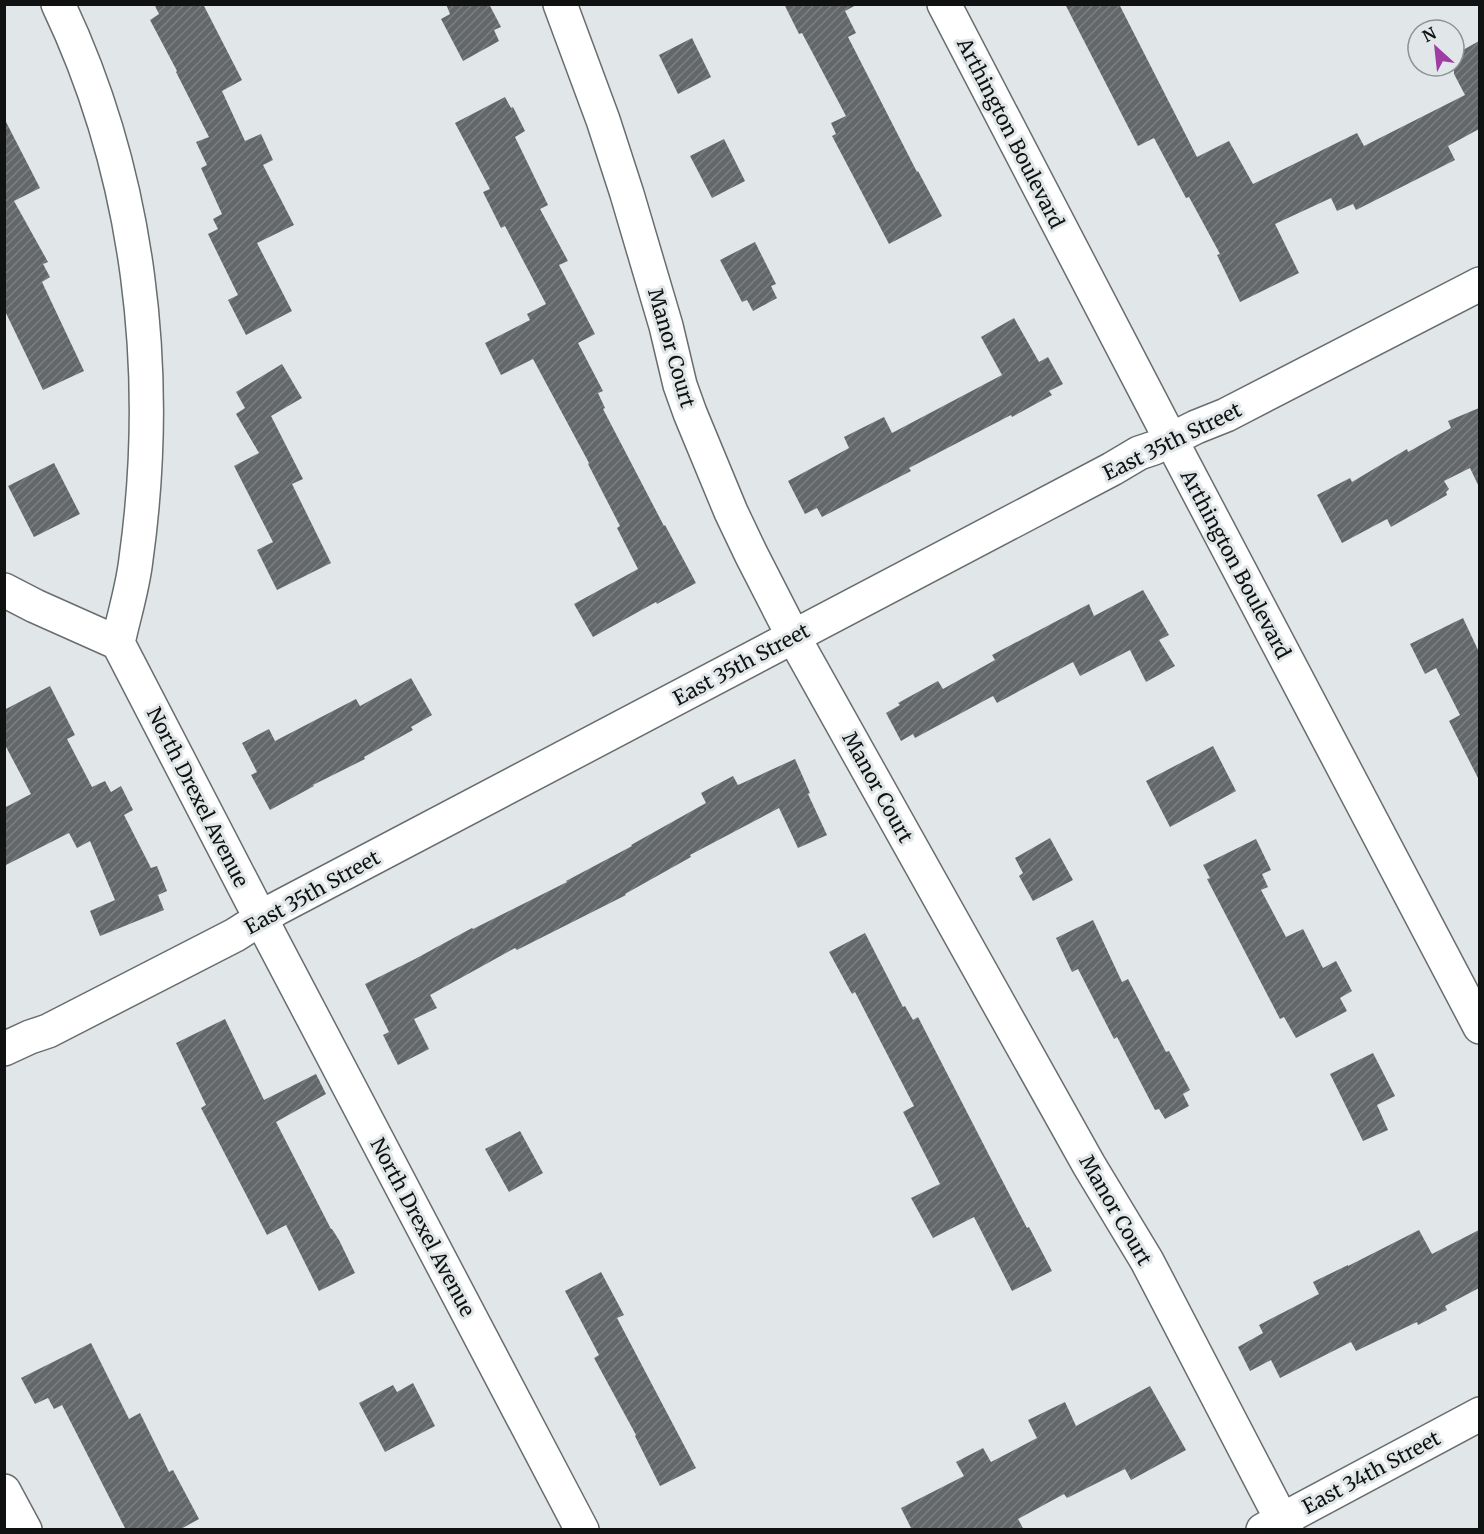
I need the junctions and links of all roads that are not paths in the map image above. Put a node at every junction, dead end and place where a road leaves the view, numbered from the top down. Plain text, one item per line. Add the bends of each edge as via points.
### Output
1 (58, 4) edge
2 (560, 4) edge
3 (944, 4) edge
4 (1479, 284) edge
5 (1171, 440) junction
6 (4, 590) edge
7 (793, 636) junction
8 (118, 643) junction
9 (261, 919) junction
10 (1479, 1027) edge
11 (4, 1049) edge
12 (1479, 1414) edge
13 (4, 1491) edge
14 (1277, 1526) edge
15 (25, 1530) edge
16 (582, 1530) edge

1 - 8 street via 103,122 130,230 141,300 147,407 143,497 134,573
2 - 7 street, Manor Court via 627,194 690,413 731,512
3 - 5 street, Arthington Boulevard
4 - 5 street, East 35th Street
5 - 7 street, East 35th Street via 1139,453
5 - 10 street, Arthington Boulevard
6 - 8 street
7 - 9 street, East 35th Street
7 - 14 street, Manor Court via 1083,1155 1147,1261
8 - 9 street, North Drexel Avenue
9 - 11 street, East 35th Street via 48,1031
9 - 16 street, North Drexel Avenue
12 - 14 street, East 34th Street
13 - 15 street

